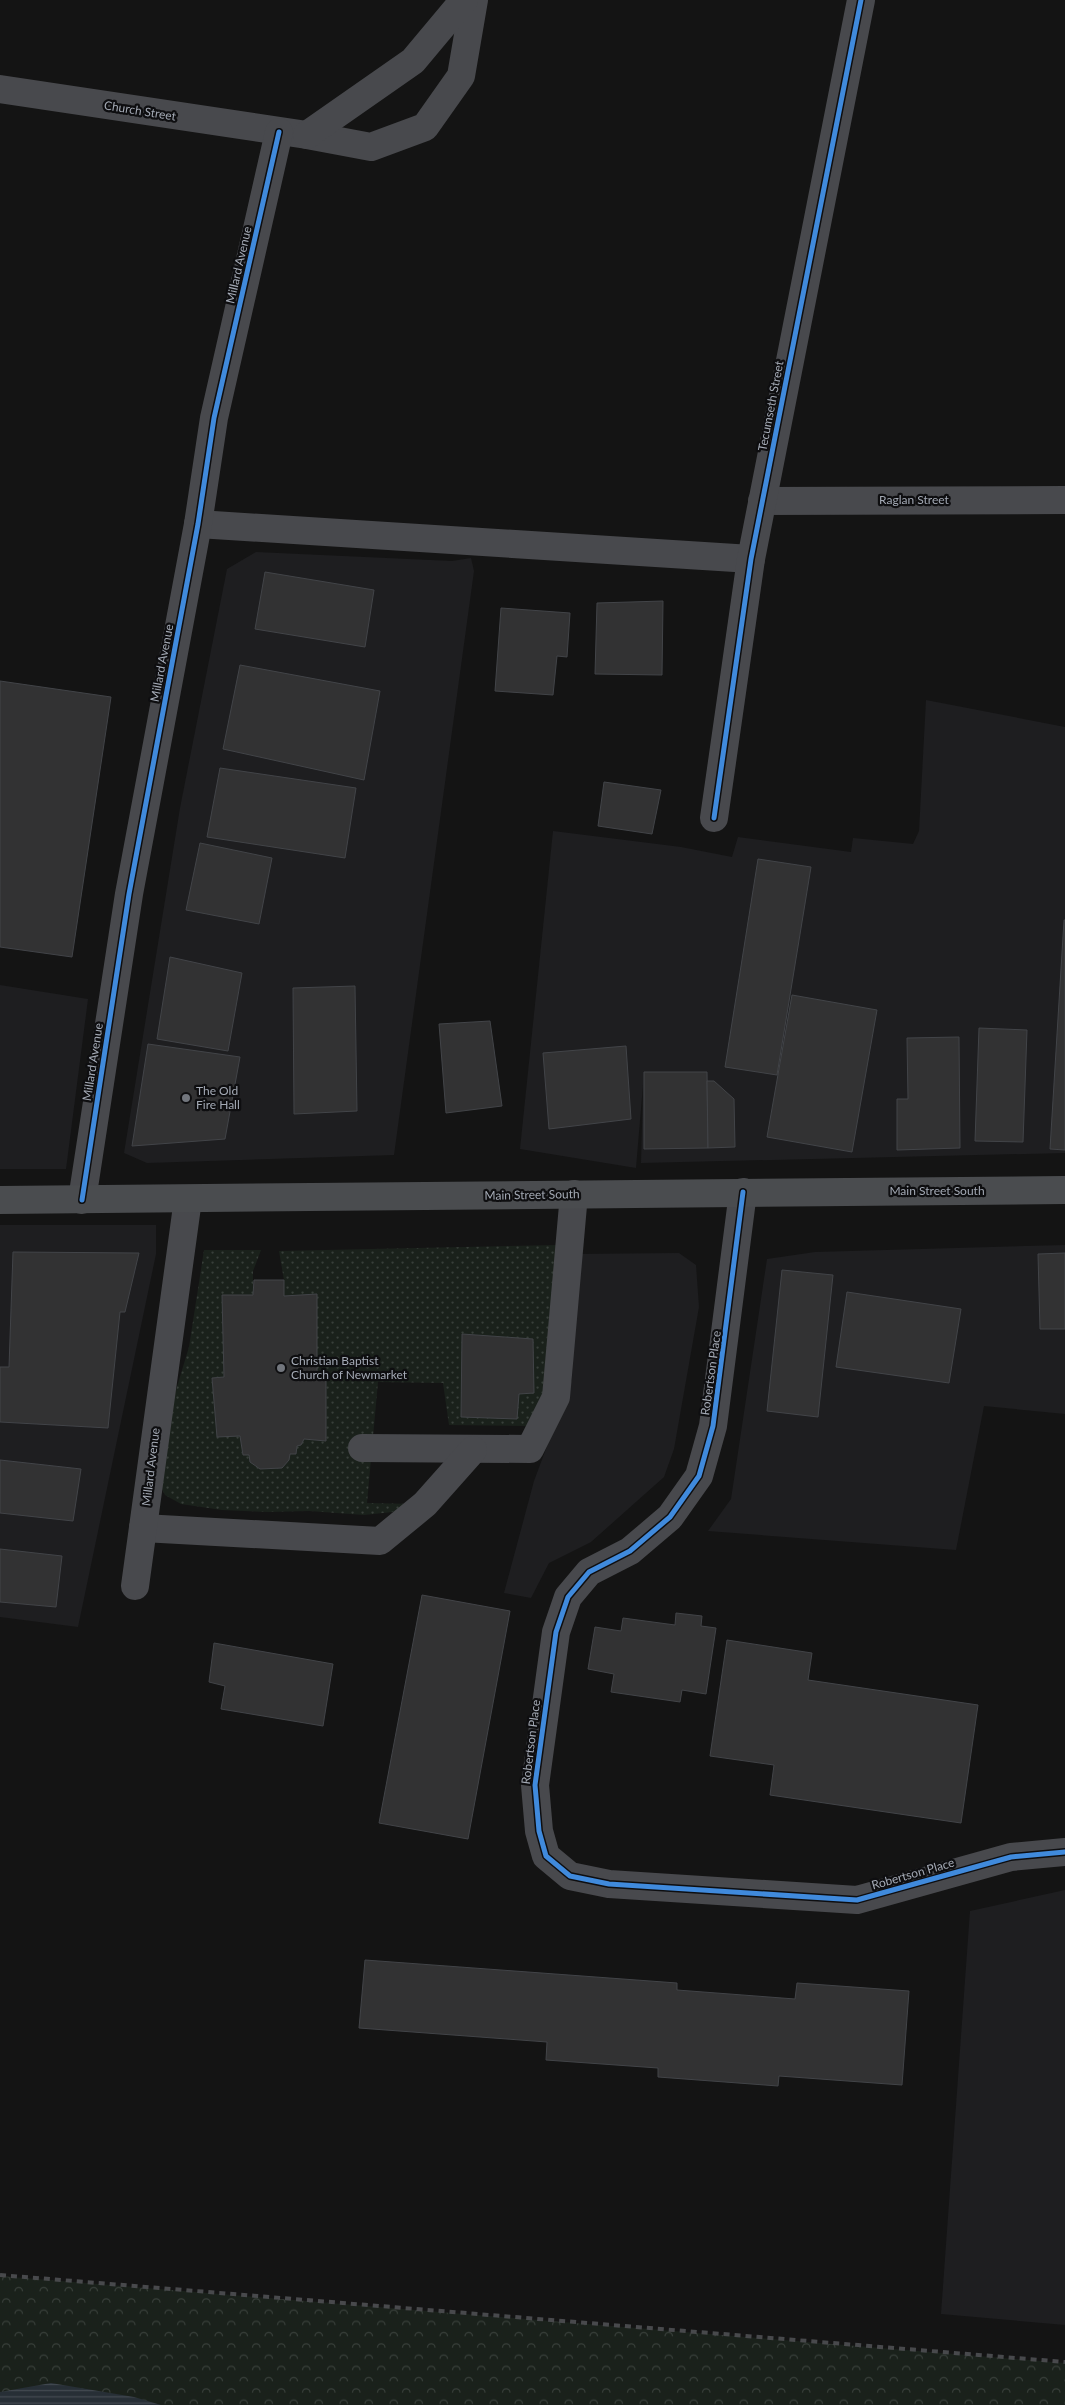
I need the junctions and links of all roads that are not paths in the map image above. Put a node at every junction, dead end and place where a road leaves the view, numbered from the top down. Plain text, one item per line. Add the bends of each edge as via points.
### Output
1 (464, 0) edge
2 (474, 0) edge
3 (861, 0) edge
4 (0, 89) edge
5 (279, 132) junction
6 (307, 135) junction
7 (1065, 500) edge
8 (762, 501) junction
9 (198, 524) junction
10 (752, 559) junction
11 (714, 818) dead end
12 (1065, 1190) edge
13 (743, 1192) junction
14 (574, 1194) junction
15 (188, 1199) junction
16 (0, 1200) edge
17 (82, 1200) junction
18 (362, 1448) dead end
19 (473, 1450) junction
20 (143, 1528) junction
21 (135, 1586) dead end
22 (1065, 1852) edge

1 - 6 street via 413,60
2 - 6 street via 461,76 425,127 371,148
3 - 8 street, Tecumseth Street
4 - 5 street, Church Street
5 - 6 street
5 - 9 street, Millard Avenue via 214,418
7 - 8 street, Raglan Street
8 - 10 street, Tecumseth Street
9 - 10 street
9 - 17 street, Millard Avenue via 129,894
10 - 11 street, Tecumseth Street
12 - 13 main road, Main Street South
13 - 14 main road, Main Street South
13 - 22 street, Robertson Place via 714,1426 700,1476 670,1516 630,1551 589,1572 568,1596 556,1632 535,1786 538,1830 546,1856 570,1876 609,1884 858,1900 1010,1857
14 - 15 main road, Main Street South
14 - 19 street via 556,1397 530,1449
15 - 17 main road, Main Street South
15 - 20 street, Millard Avenue
16 - 17 main road, Main Street South
18 - 19 street
19 - 20 street via 426,1504 380,1541
20 - 21 street, Millard Avenue

